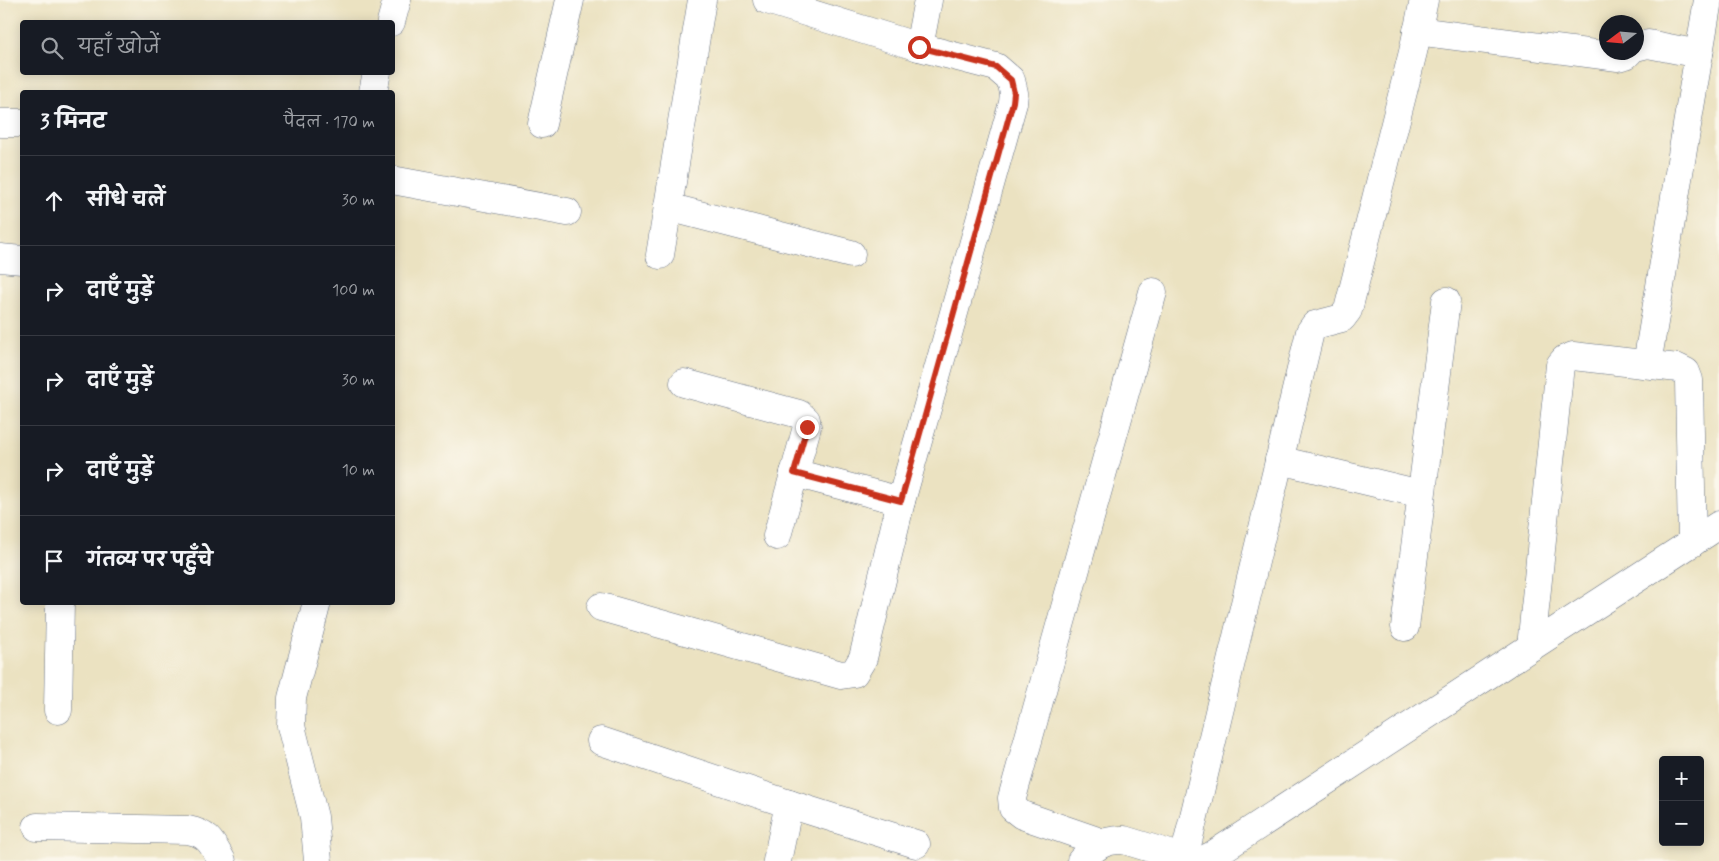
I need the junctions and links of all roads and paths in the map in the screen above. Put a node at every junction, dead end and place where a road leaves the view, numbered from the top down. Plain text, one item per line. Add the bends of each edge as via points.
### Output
1 (392, 0) edge
2 (397, 0) edge
3 (570, 0) edge
4 (702, 0) edge
5 (767, 0) edge
6 (928, 0) edge
7 (1424, 0) edge
8 (1708, 0) edge
9 (392, 20) edge
10 (1417, 31) junction
11 (1644, 45) edge
12 (919, 47) junction
13 (1699, 54) junction
14 (1599, 55) edge
15 (376, 75) edge
16 (372, 90) edge
17 (0, 123) edge
18 (20, 124) edge
19 (542, 124) dead end
20 (395, 181) edge
21 (668, 208) junction
22 (566, 212) dead end
23 (852, 254) dead end
24 (660, 255) dead end
25 (0, 258) edge
26 (20, 260) edge
27 (1153, 292) dead end
28 (1446, 301) dead end
29 (1647, 364) junction
30 (684, 383) dead end
31 (1280, 460) junction
32 (794, 473) junction
33 (1421, 494) junction
34 (901, 501) junction
35 (1719, 525) edge
36 (777, 536) dead end
37 (1692, 543) junction
38 (60, 605) edge
39 (316, 605) edge
40 (601, 607) dead end
41 (1405, 627) dead end
42 (1530, 646) junction
43 (58, 710) dead end
44 (601, 741) dead end
45 (789, 804) junction
46 (37, 828) dead end
47 (1103, 843) junction
48 (916, 844) dead end
49 (1191, 860) edge
50 (222, 861) edge
51 (318, 861) edge
52 (777, 861) edge
53 (1081, 861) edge

1 - 2 street
2 - 9 street
3 - 19 street
4 - 21 street
5 - 12 street
6 - 12 street
7 - 10 street
8 - 13 street
10 - 14 street
10 - 31 street via 1348,310 1342,318 1315,325 1310,332
11 - 13 street
12 - 34 street via 996,67 1011,80 1014,93
13 - 29 street
15 - 16 street
17 - 18 street
20 - 22 street
21 - 23 street
21 - 24 street
25 - 26 street
27 - 47 street via 1012,798 1014,808 1022,814
28 - 33 street
29 - 37 street via 1678,368 1686,372 1689,380
29 - 42 street via 1573,356 1560,366
30 - 32 street via 799,414 806,420 807,427
31 - 33 street
31 - 49 street
32 - 34 street
32 - 36 street
33 - 41 street
34 - 40 street via 863,658 854,673 841,675
35 - 37 street
37 - 42 street
38 - 43 street
39 - 51 street via 292,698 291,726 314,818
42 - 49 street via 1213,855 1203,860
44 - 45 street
45 - 48 street
45 - 52 street
46 - 50 street via 188,830 198,832 212,843
47 - 49 street via 1113,839 1124,840
47 - 53 street

